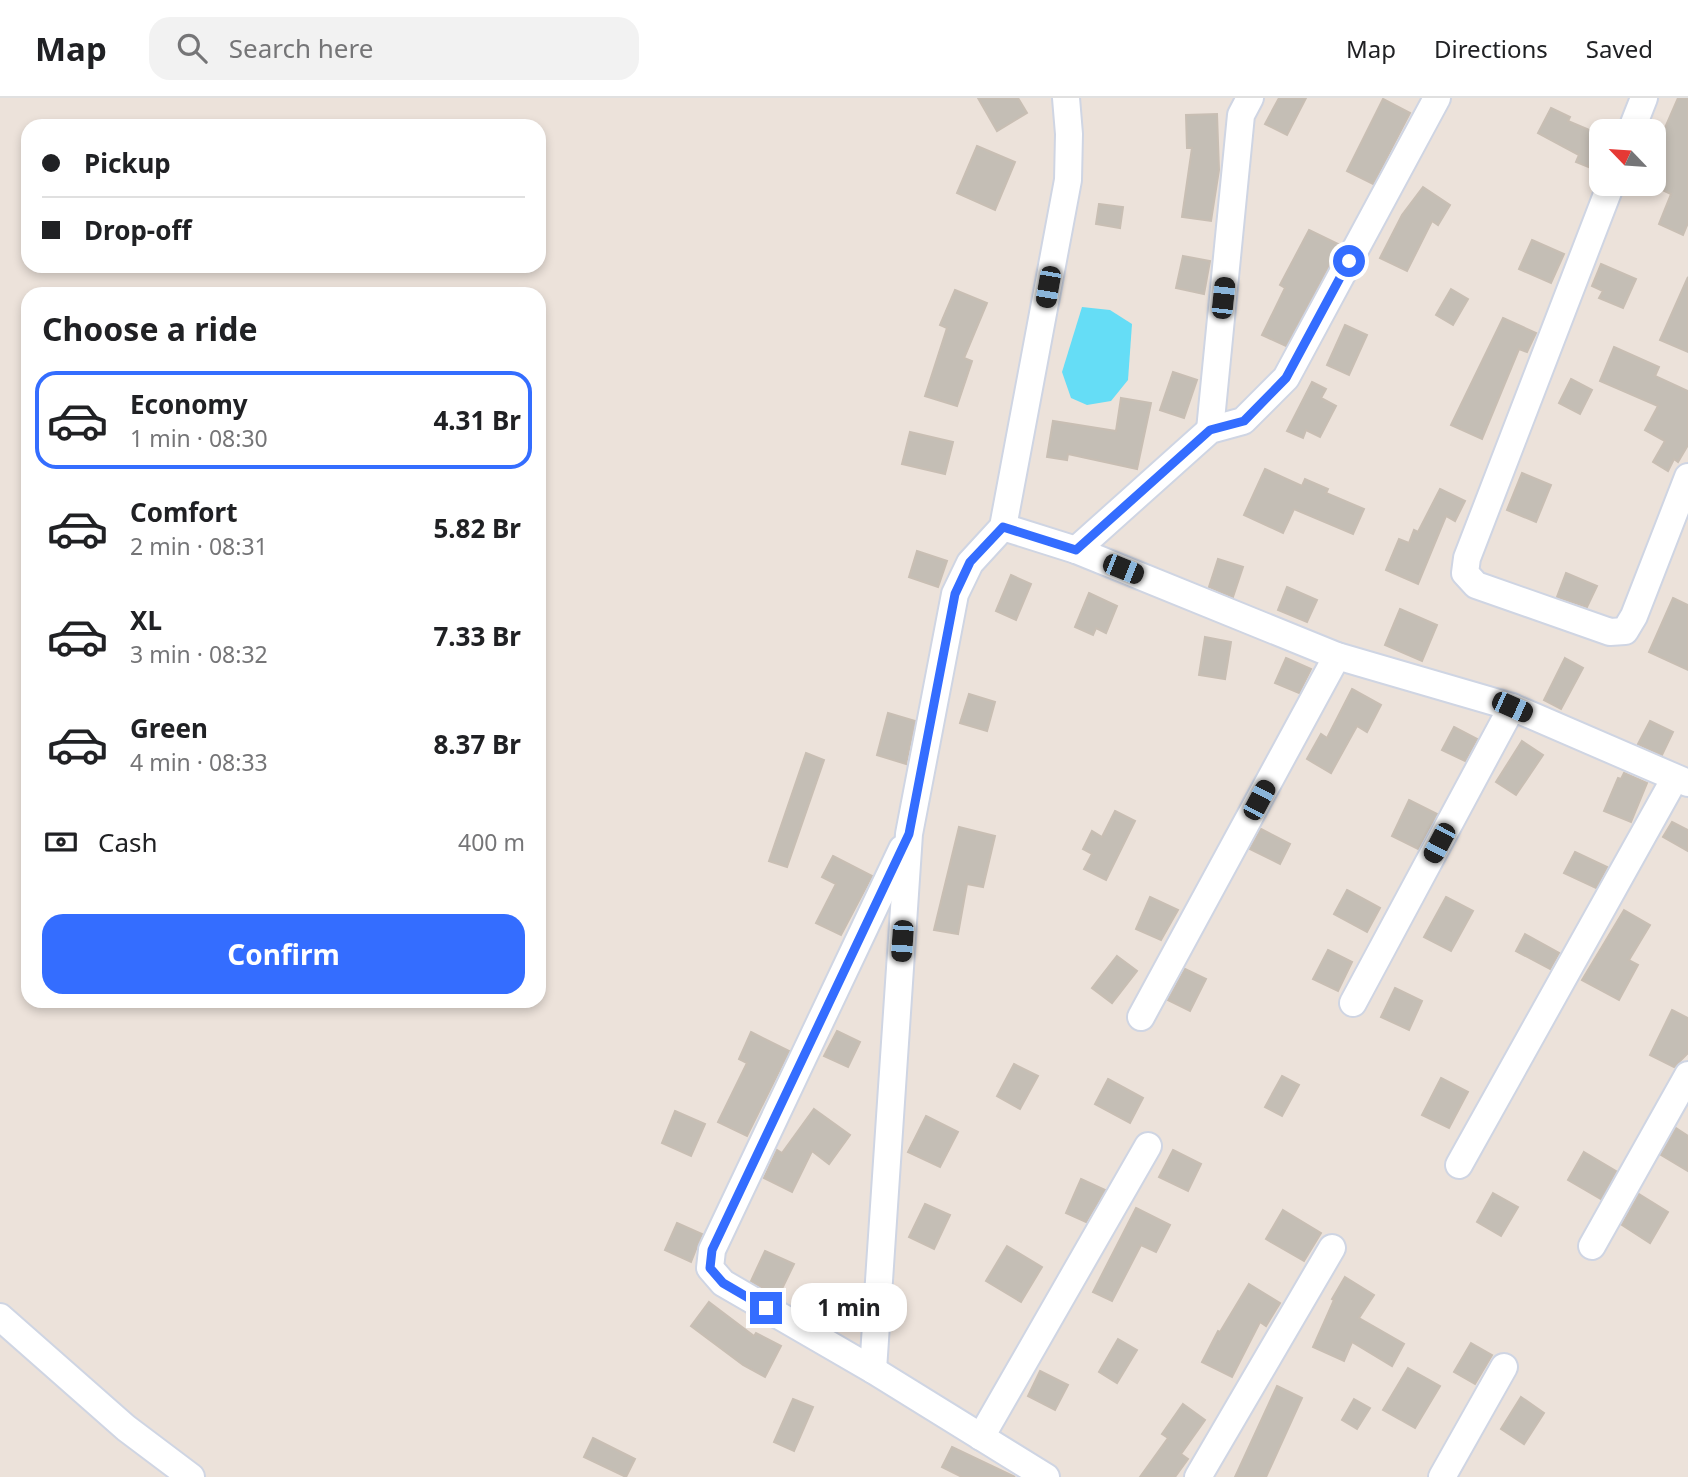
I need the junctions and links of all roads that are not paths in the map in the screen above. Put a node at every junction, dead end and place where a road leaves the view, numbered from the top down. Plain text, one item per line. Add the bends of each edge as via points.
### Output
1 (1066, 98) edge
2 (1437, 98) edge
3 (1644, 98) edge
4 (1242, 104) edge
5 (1636, 119) edge
6 (1606, 196) edge
7 (1210, 430) junction
8 (1688, 477) edge
9 (1003, 527) junction
10 (1076, 550) junction
11 (1337, 656) junction
12 (1512, 707) junction
13 (1681, 780) edge
14 (909, 834) junction
15 (1353, 1003) dead end
16 (1141, 1017) dead end
17 (1688, 1075) edge
18 (1148, 1146) dead end
19 (1459, 1165) dead end
20 (1592, 1246) dead end
21 (1332, 1248) dead end
22 (0, 1317) edge
23 (1504, 1367) dead end
24 (873, 1370) junction
25 (981, 1437) junction
26 (191, 1477) edge
27 (1046, 1477) edge
28 (1198, 1477) edge
29 (1442, 1477) edge

1 - 9 street via 1068,180
2 - 7 street via 1286,378 1244,421
3 - 5 street
4 - 7 street
6 - 8 street via 1465,573 1488,589 1610,632 1625,631
7 - 10 street
9 - 10 street
9 - 14 street via 970,562 955,594
10 - 11 street
11 - 12 street
11 - 16 street
12 - 13 street
12 - 15 street
13 - 19 street
14 - 24 street
14 - 24 street via 712,1250 710,1268 723,1283
17 - 20 street
18 - 25 street
21 - 28 street
22 - 26 street via 126,1428
23 - 29 street
24 - 25 street
25 - 27 street

